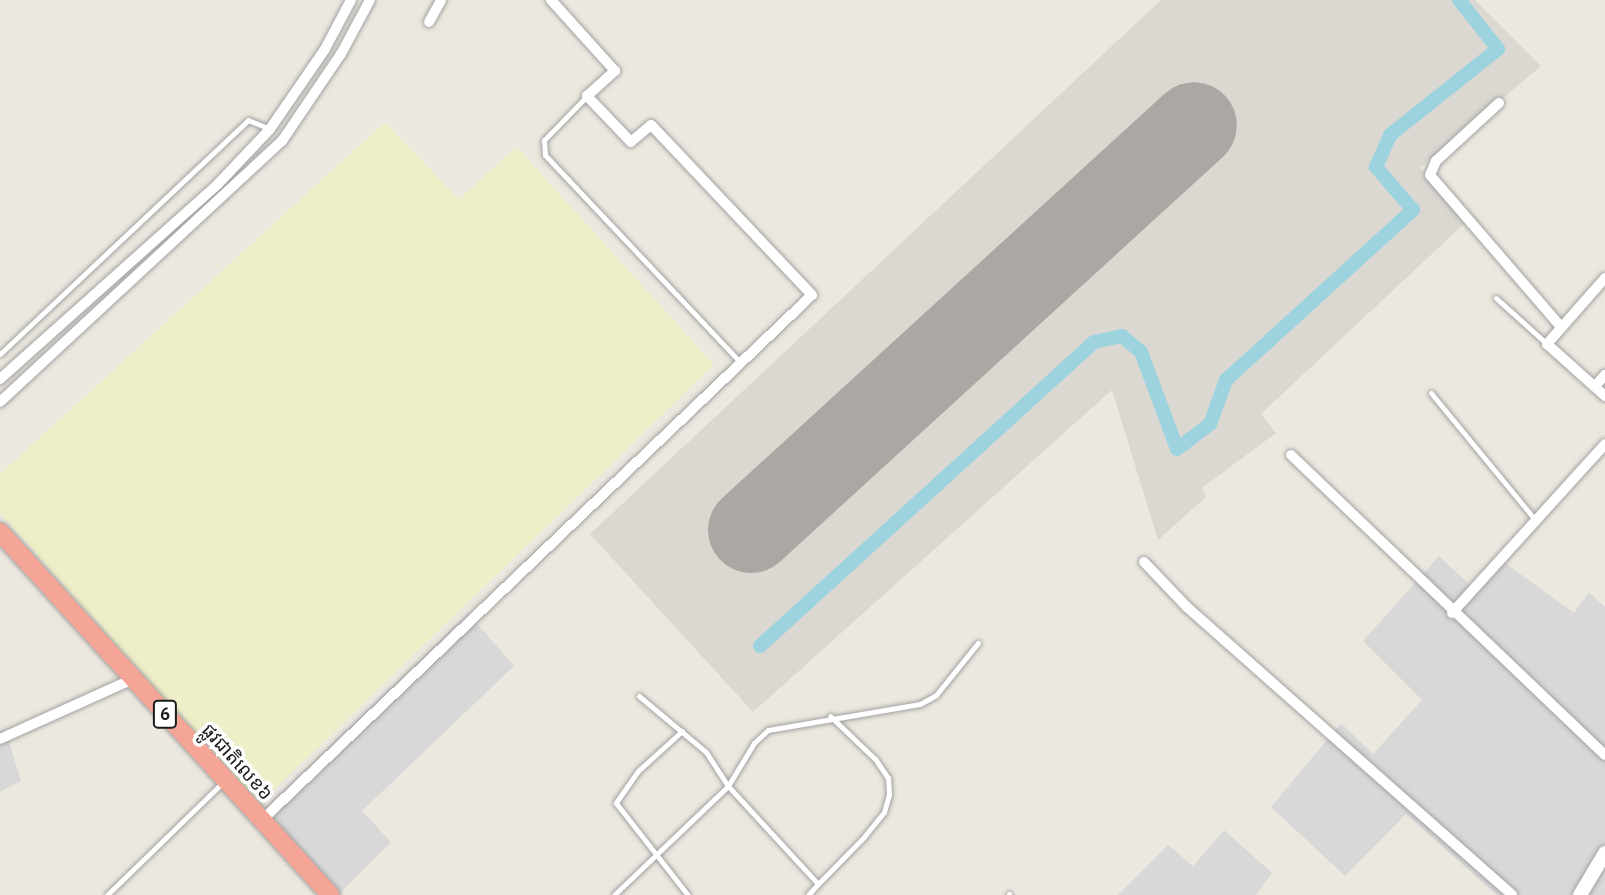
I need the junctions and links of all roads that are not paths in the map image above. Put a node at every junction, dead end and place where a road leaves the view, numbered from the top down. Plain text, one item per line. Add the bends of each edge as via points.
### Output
1 (351, 0) edge
2 (370, 0) edge
3 (441, 0) edge
4 (551, 0) edge
5 (429, 22) dead end
6 (587, 96) junction
7 (1499, 103) dead end
8 (270, 129) junction
9 (282, 141) junction
10 (1605, 278) edge
11 (1496, 298) dead end
12 (1561, 327) junction
13 (1547, 344) junction
14 (0, 354) edge
15 (741, 363) junction
16 (1605, 375) edge
17 (0, 379) edge
18 (1595, 386) junction
19 (1431, 393) dead end
20 (1605, 396) edge
21 (0, 402) edge
22 (1605, 444) edge
23 (1291, 455) dead end
24 (1536, 521) junction
25 (0, 532) edge
26 (1144, 562) dead end
27 (1452, 613) junction
28 (978, 643) dead end
29 (133, 679) junction
30 (639, 696) dead end
31 (830, 716) junction
32 (682, 731) junction
33 (0, 739) edge
34 (1605, 755) edge
35 (225, 779) junction
36 (727, 786) junction
37 (262, 820) junction
38 (657, 853) junction
39 (1605, 853) edge
40 (818, 884) junction
41 (107, 895) edge
42 (330, 895) edge
43 (614, 895) edge
44 (688, 895) edge
45 (808, 895) edge
46 (1512, 895) edge
47 (1580, 895) edge

1 - 8 street via 325,49
2 - 9 street via 341,54
3 - 5 street
4 - 6 street via 615,71
6 - 15 lane via 544,140 545,155
6 - 15 street via 631,142 651,125 812,295
7 - 12 street via 1436,161 1430,175
8 - 9 street
8 - 14 lane via 248,120
8 - 17 street via 218,184
9 - 21 street
10 - 12 street
11 - 13 lane
12 - 13 street
13 - 18 street
15 - 37 street
16 - 18 street
18 - 20 street
19 - 24 lane
22 - 24 street
23 - 27 street
24 - 27 street
25 - 29 highway, ផ្លូវជាតិលេខ៦ / 6
26 - 46 street via 1187,607
27 - 34 street
28 - 31 lane via 936,695 920,704
29 - 33 street
29 - 35 highway, ផ្លូវជាតិលេខ៦ / 6
30 - 32 lane
31 - 36 lane via 768,730 754,743
31 - 40 lane via 875,759 888,778 889,794 884,812 870,830
32 - 36 lane via 706,752
32 - 38 lane via 618,795 620,812
35 - 37 highway, ផ្លូវជាតិលេខ៦ / 6
35 - 41 lane
36 - 38 lane
36 - 40 lane
37 - 42 highway, ផ្លូវជាតិលេខ៦ / 6
38 - 43 lane
38 - 44 lane
39 - 47 street
40 - 45 lane

